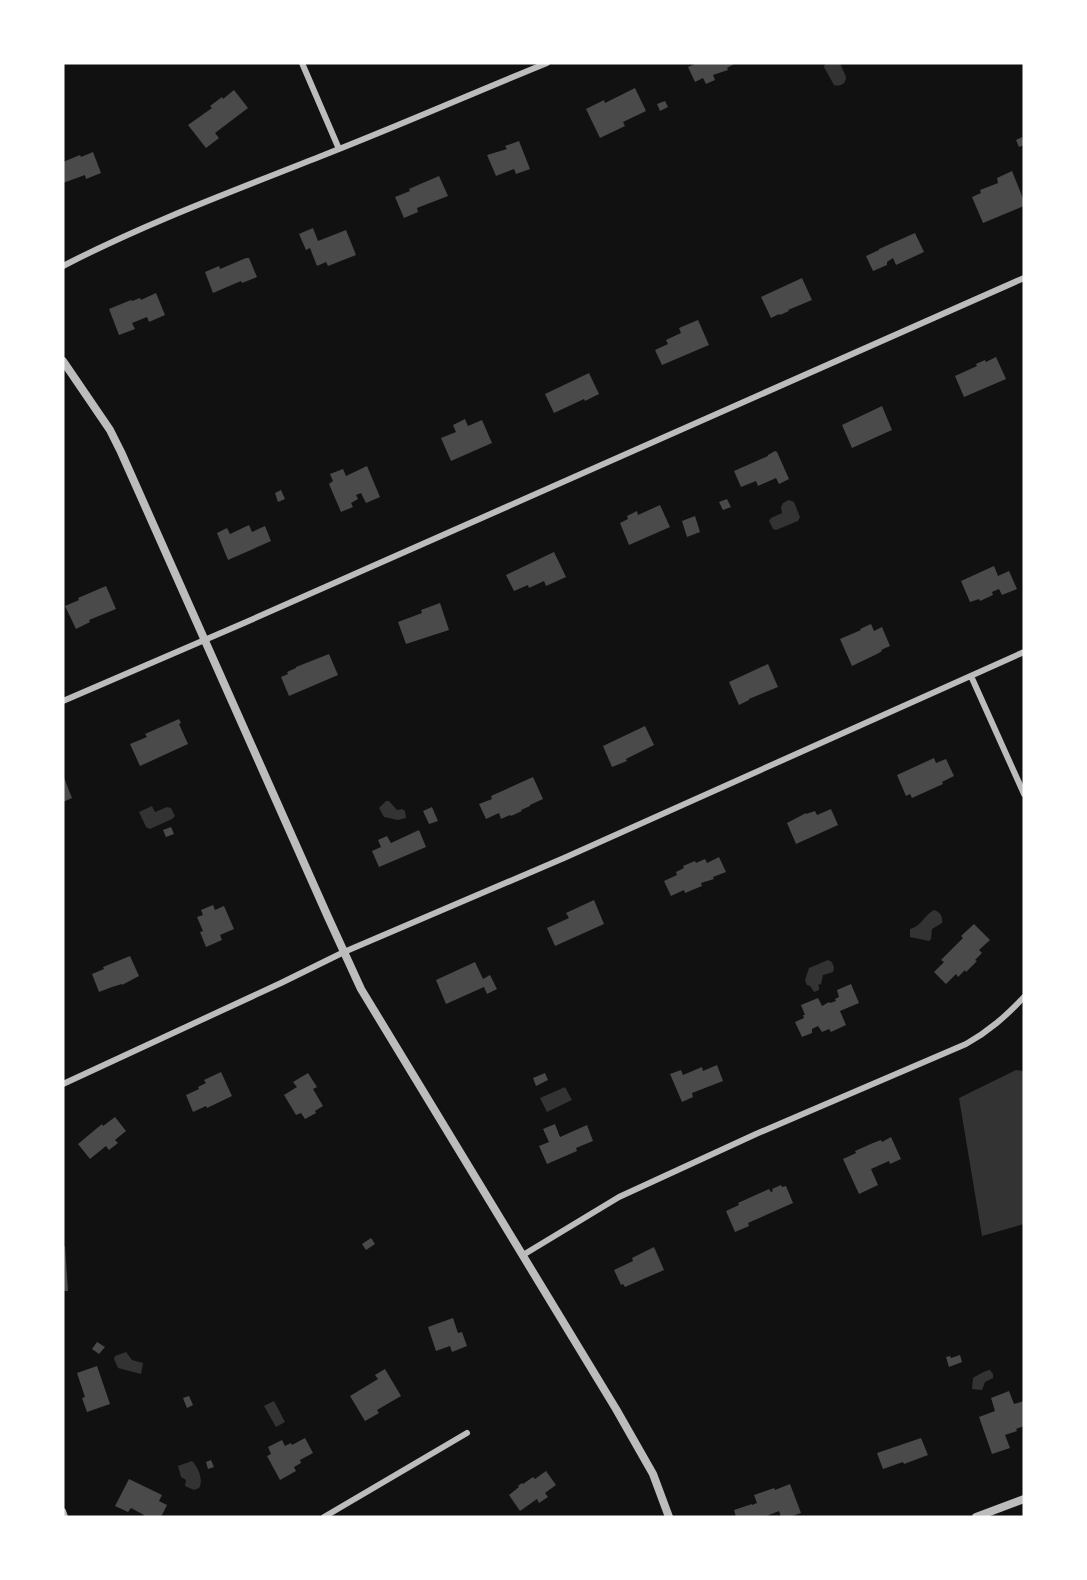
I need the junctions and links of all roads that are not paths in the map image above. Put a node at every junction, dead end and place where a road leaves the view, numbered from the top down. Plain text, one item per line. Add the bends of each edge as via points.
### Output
1 (302, 63) edge
2 (548, 63) edge
3 (339, 149) junction
4 (63, 266) edge
5 (1024, 278) edge
6 (63, 361) edge
7 (204, 640) junction
8 (1024, 652) edge
9 (971, 676) junction
10 (63, 702) edge
11 (1024, 794) edge
12 (344, 952) junction
13 (1024, 997) edge
14 (63, 1084) edge
15 (523, 1255) junction
16 (467, 1434) dead end
17 (1024, 1500) edge
18 (63, 1511) edge
19 (65, 1517) edge
20 (324, 1517) edge
21 (669, 1517) edge
22 (976, 1517) edge

1 - 3 street
2 - 3 street
3 - 4 street via 132,232
5 - 7 street
6 - 7 street via 110,430
7 - 10 street
7 - 12 street
8 - 9 street
9 - 11 street
9 - 12 street
12 - 14 street
12 - 15 street via 361,989
13 - 15 street via 1004,1018 966,1044 619,1197
15 - 21 street via 637,1446
16 - 20 street
17 - 22 street
18 - 19 street

